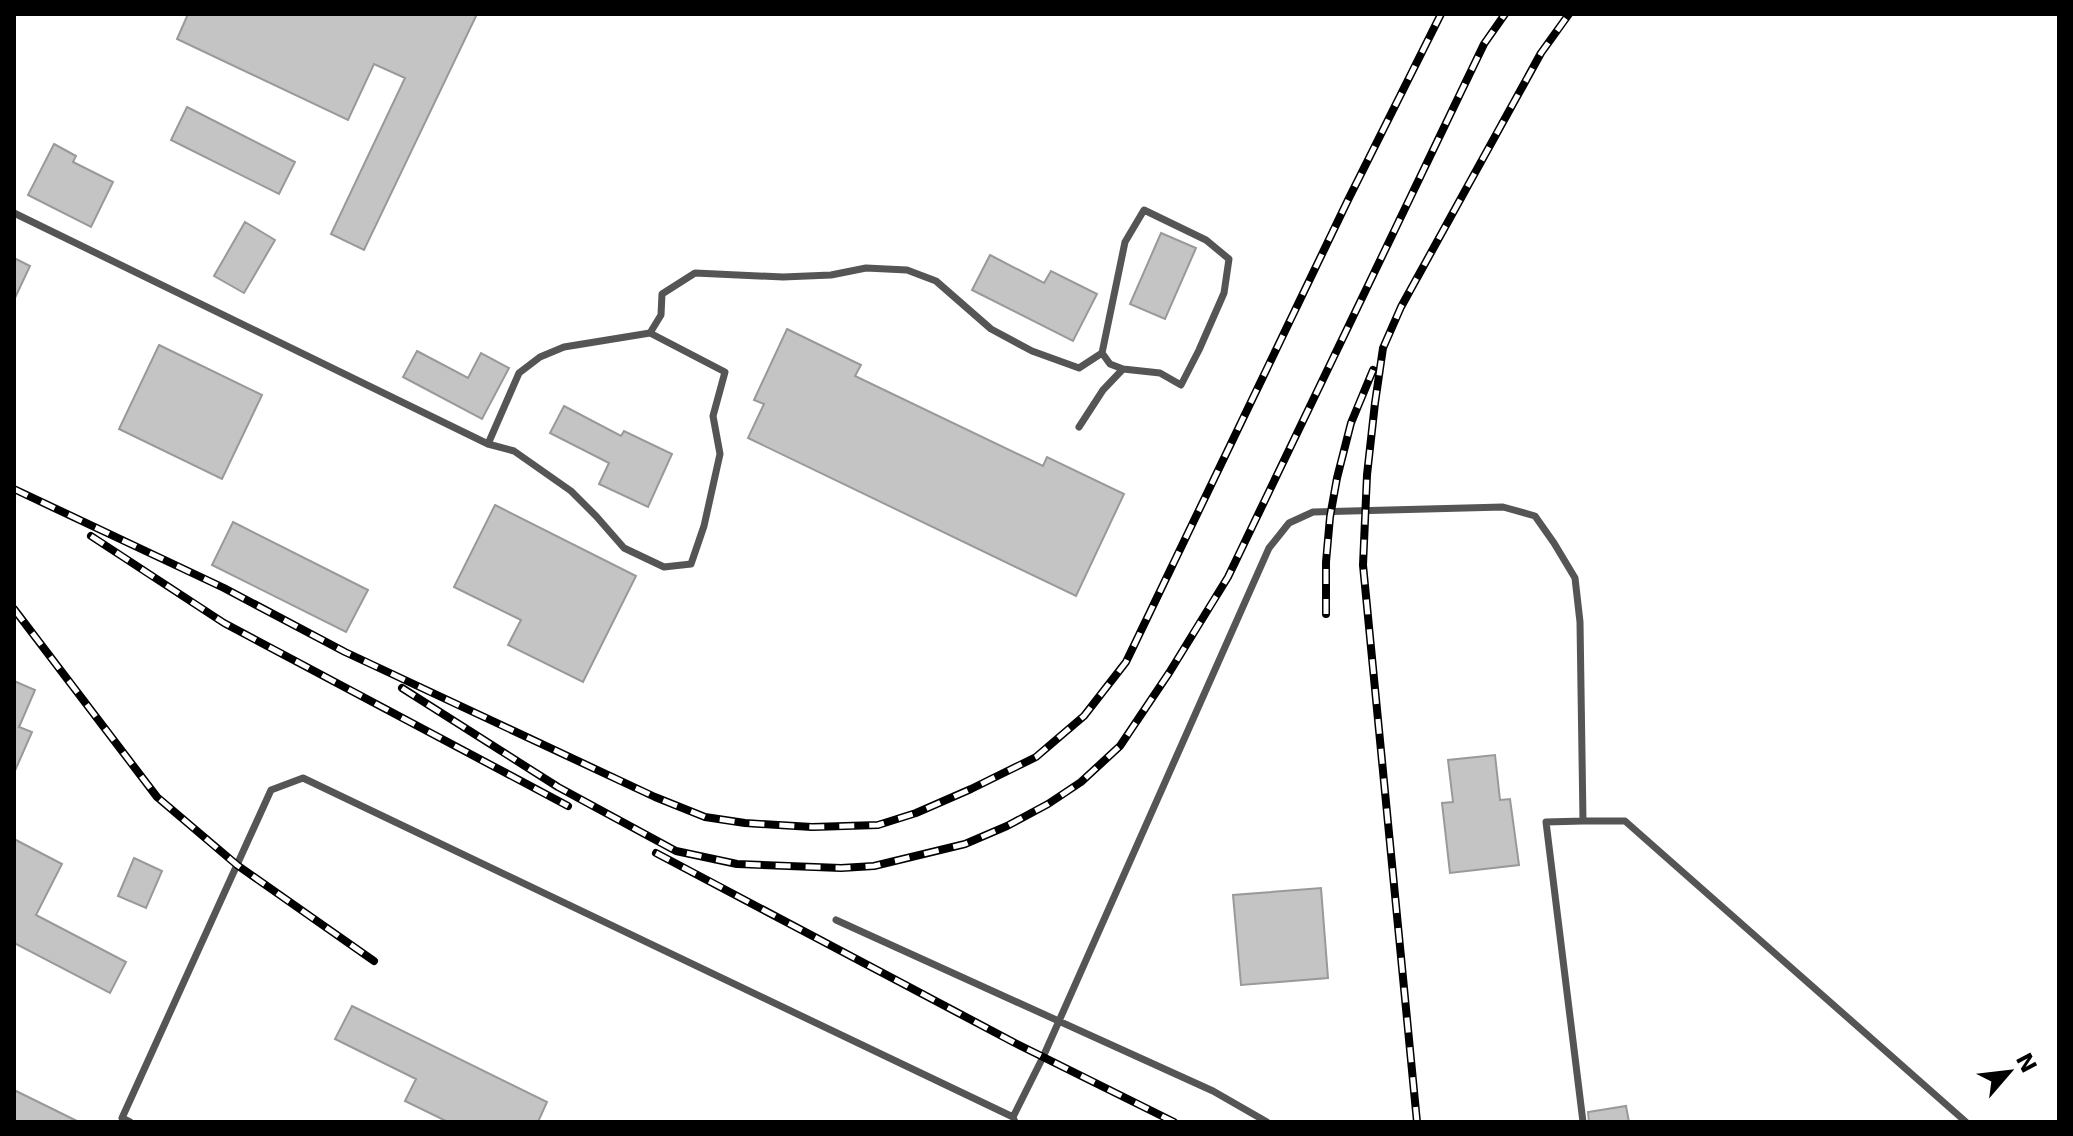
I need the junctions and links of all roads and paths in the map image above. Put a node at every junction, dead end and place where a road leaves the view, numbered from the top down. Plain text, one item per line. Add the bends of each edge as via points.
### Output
1 (14, 213) edge
2 (650, 333) junction
3 (1102, 353) junction
4 (1123, 369) junction
5 (1079, 427) dead end
6 (488, 444) junction
7 (1583, 821) junction
8 (836, 920) dead end
9 (1059, 1021) junction
10 (1014, 1120) edge
11 (130, 1122) edge
12 (1267, 1122) edge
13 (1583, 1122) edge
14 (1966, 1122) edge

1 - 6 lane
2 - 3 lane via 661,315 662,294 695,273 783,277 866,268 907,270 936,281 991,329 1079,368
2 - 6 lane via 564,347 540,357 519,373
2 - 6 lane via 725,372 713,416 720,454 691,564 664,567 624,548 571,491 514,451
3 - 4 lane
3 - 4 lane via 1125,242 1144,210 1206,240 1229,259 1224,293 1181,385 1160,373
4 - 5 lane
7 - 9 lane via 1575,578 1535,516 1503,507 1313,512 1289,523 1269,548
7 - 13 lane via 1546,822
7 - 14 lane via 1625,821
8 - 9 lane
9 - 10 lane
9 - 12 lane via 1213,1091
10 - 11 lane via 303,778 271,790 122,1118

